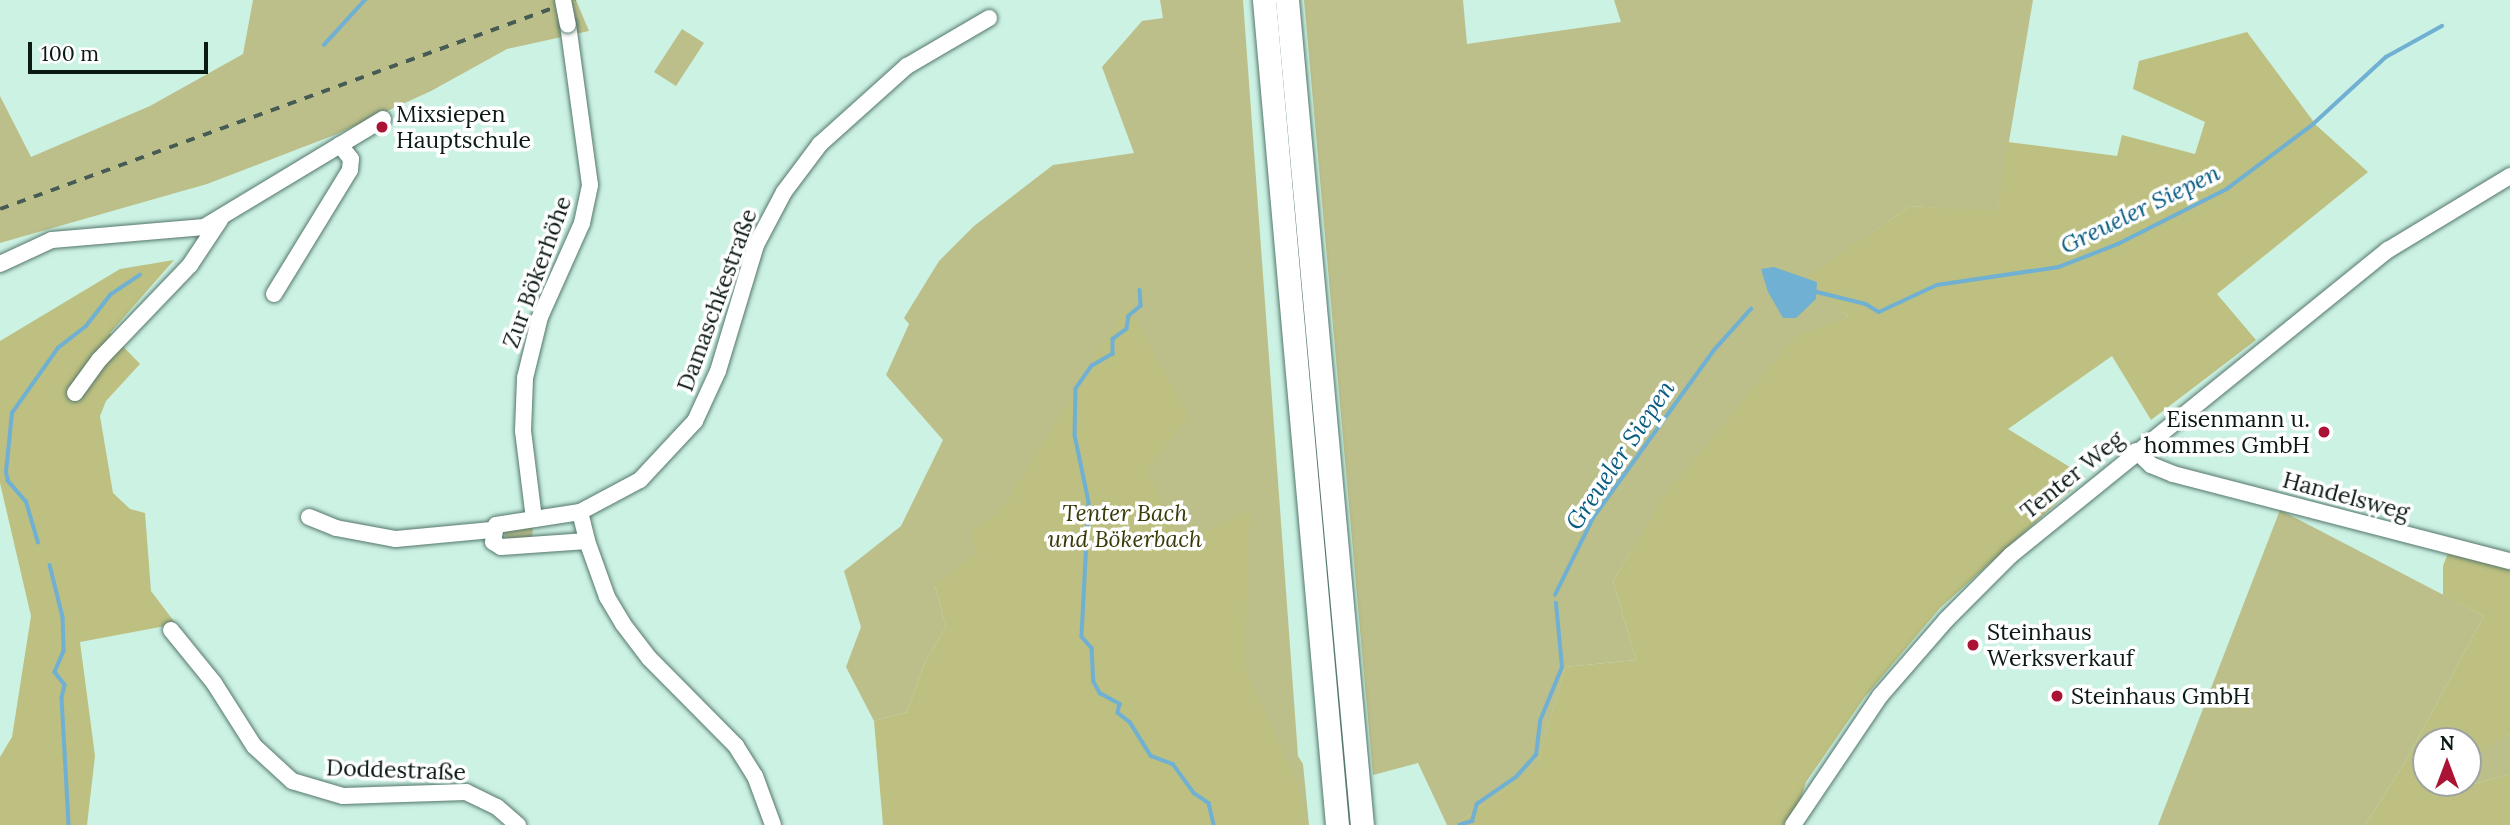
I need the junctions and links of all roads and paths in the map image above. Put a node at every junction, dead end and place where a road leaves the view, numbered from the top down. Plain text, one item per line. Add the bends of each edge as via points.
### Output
1 (564, 0) edge
2 (1264, 0) edge
3 (1287, 0) edge
4 (989, 18) dead end
5 (383, 119) dead end
6 (340, 145) junction
7 (2510, 176) edge
8 (220, 220) junction
9 (0, 264) edge
10 (274, 294) dead end
11 (75, 393) dead end
12 (2136, 452) junction
13 (580, 512) junction
14 (309, 517) dead end
15 (534, 519) junction
16 (492, 530) junction
17 (587, 541) junction
18 (2510, 561) edge
19 (171, 630) dead end
20 (518, 825) edge
21 (773, 825) edge
22 (1336, 825) edge
23 (1362, 825) edge
24 (1793, 825) edge

1 - 15 street, Zur Bökerhöhe, bridge via 590,185 582,223 540,317 525,378 523,431
2 - 22 highway
3 - 23 highway
4 - 13 street, Damaschkestraße via 907,66 820,144 784,192 757,245 718,371 695,421 640,480
5 - 6 street
6 - 8 street
6 - 10 street via 351,159 350,170
7 - 12 street, Tenter Weg via 2388,250
8 - 9 street via 185,232 52,240
8 - 11 street via 205,247 99,360
12 - 18 street, Handelsweg via 2151,466 2173,474
12 - 24 street, Tenter Weg via 2011,555 1928,639 1863,719
13 - 15 street, Damaschkestraße
13 - 17 street
14 - 16 street via 347,531 396,539
15 - 16 street, Damaschkestraße via 499,524
16 - 17 street via 497,547
17 - 21 street via 607,597 623,624 649,658 736,746 755,776
19 - 20 street, Doddestraße via 214,682 254,746 292,781 343,796 466,792 497,807

